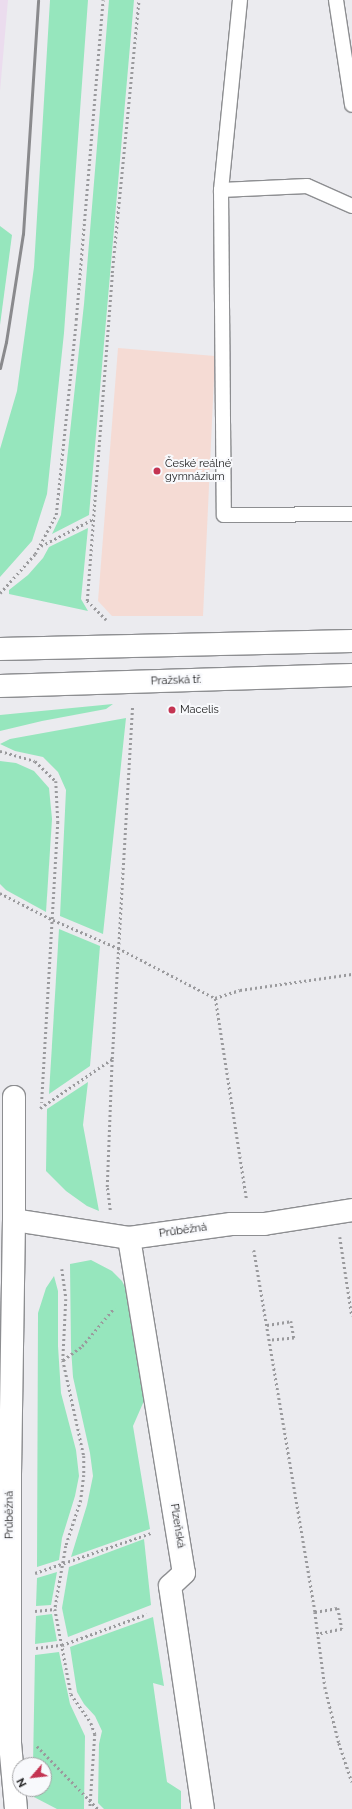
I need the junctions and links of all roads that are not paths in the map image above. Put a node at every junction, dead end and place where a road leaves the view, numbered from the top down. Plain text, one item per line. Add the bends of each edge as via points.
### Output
1 (240, 0) edge
2 (336, 0) edge
3 (351, 91) edge
4 (352, 105) edge
5 (221, 190) junction
6 (352, 206) edge
7 (352, 514) edge
8 (352, 641) edge
9 (0, 649) edge
10 (352, 675) edge
11 (0, 686) edge
12 (14, 1098) dead end
13 (344, 1212) edge
14 (14, 1220) junction
15 (121, 1237) junction
16 (16, 1809) edge
17 (203, 1809) edge

1 - 5 lane
2 - 3 lane
3 - 4 lane
5 - 6 lane via 307,186
5 - 7 lane via 224,515
8 - 9 street
10 - 11 street, Pražská tř.
12 - 14 street, Průběžná
13 - 15 street, Průběžná via 264,1224 230,1224
14 - 15 street, Průběžná
14 - 16 street, Průběžná via 10,1743
15 - 17 street, Plzeňská via 138,1288 177,1524 184,1573 170,1586

